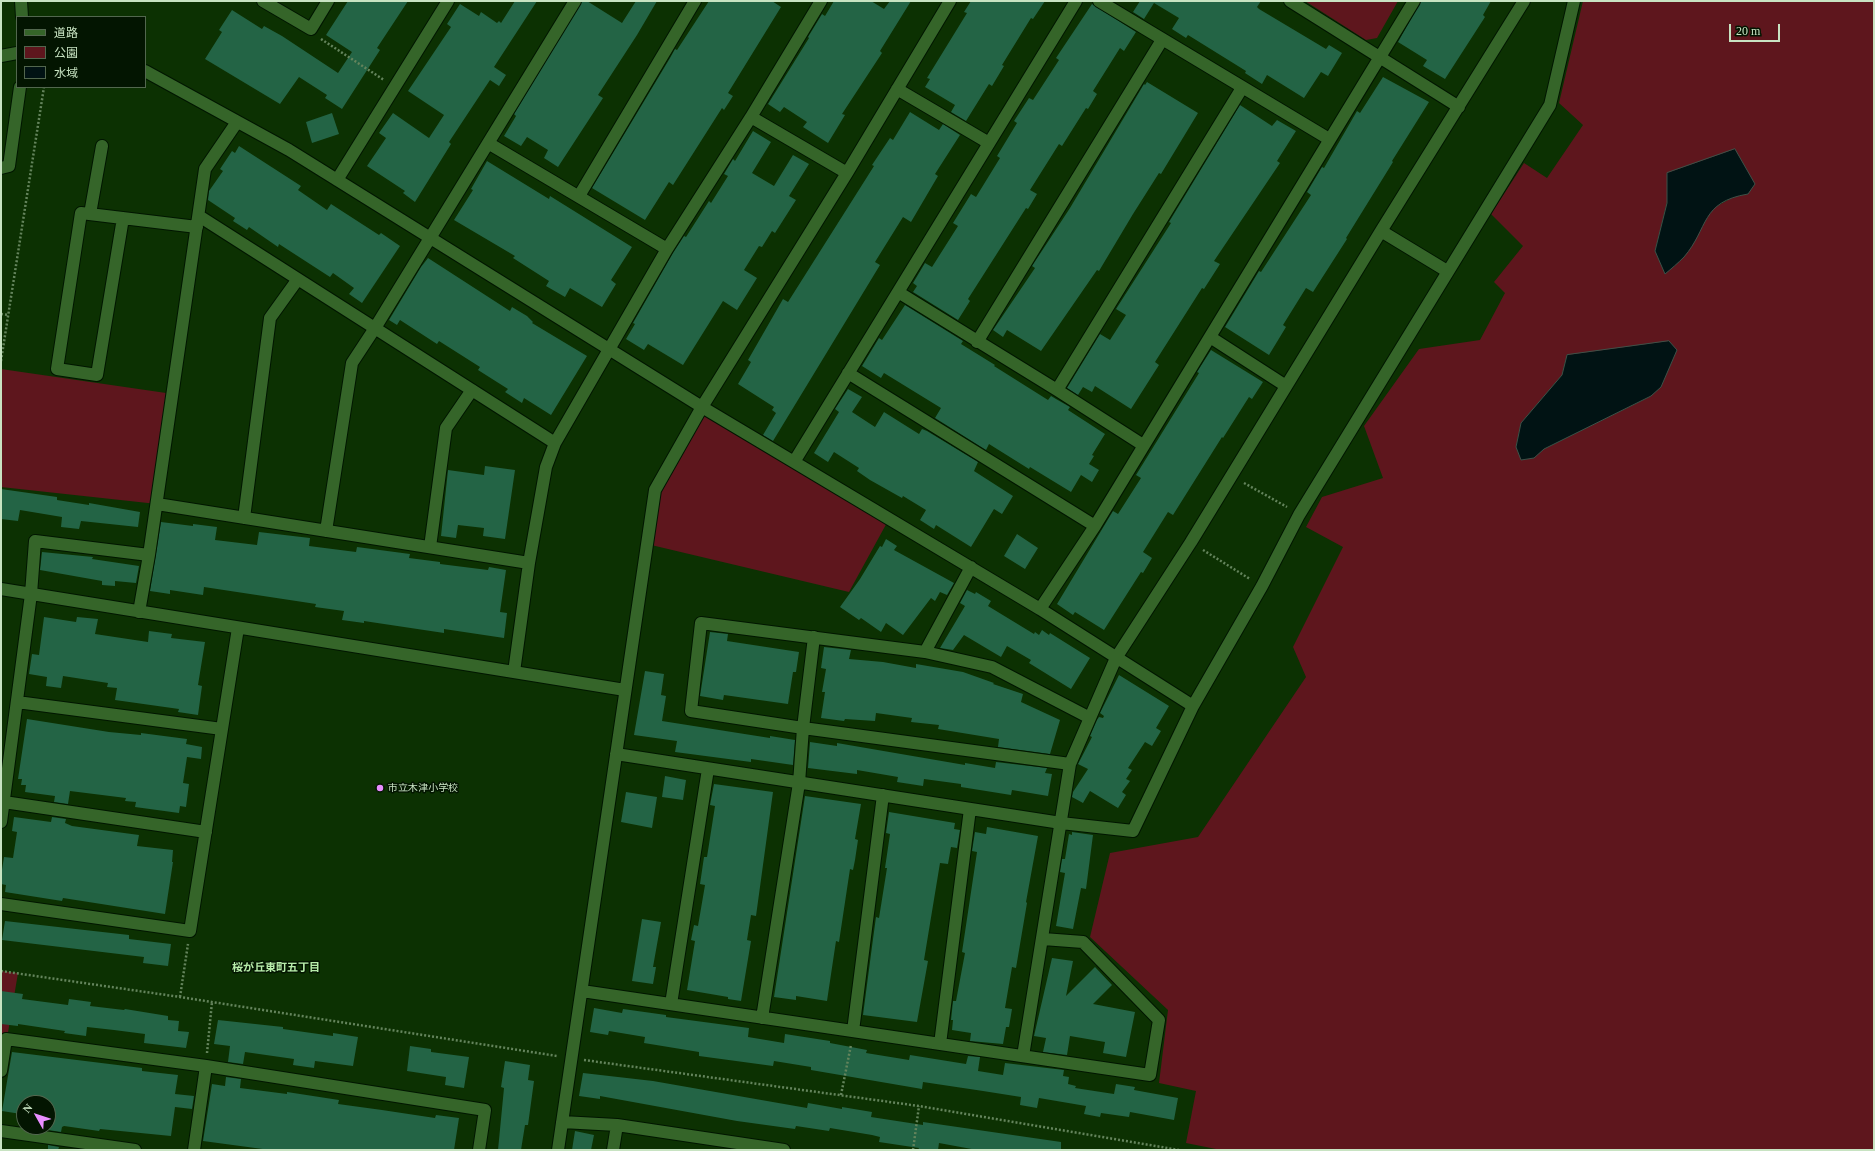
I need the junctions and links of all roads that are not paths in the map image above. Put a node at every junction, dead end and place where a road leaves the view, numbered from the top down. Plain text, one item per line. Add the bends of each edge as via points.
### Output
1 (20, 1) edge
2 (263, 1) edge
3 (328, 1) edge
4 (448, 1) edge
5 (695, 1) edge
6 (821, 1) edge
7 (950, 1) edge
8 (1076, 1) edge
9 (1099, 1) edge
10 (1290, 1) edge
11 (1414, 1) edge
12 (1524, 1) edge
13 (1574, 1) edge
14 (572, 2) edge
15 (22, 16) edge
16 (1162, 40) junction
17 (16, 53) edge
18 (1, 56) edge
19 (1381, 57) junction
20 (146, 72) edge
21 (20, 88) edge
22 (1242, 88) junction
23 (897, 89) junction
24 (1459, 107) junction
25 (751, 117) junction
26 (237, 122) junction
27 (1329, 139) junction
28 (488, 142) junction
29 (989, 143) junction
30 (102, 146) dead end
31 (1, 168) edge
32 (848, 173) junction
33 (337, 180) junction
34 (579, 196) junction
35 (90, 214) junction
36 (123, 218) junction
37 (198, 222) junction
38 (1381, 231) junction
39 (430, 238) junction
40 (667, 249) junction
41 (1447, 271) junction
42 (298, 279) junction
43 (898, 292) junction
44 (375, 328) junction
45 (1210, 337) junction
46 (977, 342) junction
47 (610, 350) junction
48 (848, 373) junction
49 (1286, 386) junction
50 (472, 390) junction
51 (1057, 390) junction
52 (702, 407) junction
53 (555, 443) junction
54 (1143, 445) junction
55 (794, 462) junction
56 (157, 504) junction
57 (244, 518) junction
58 (1095, 526) junction
59 (326, 531) junction
60 (430, 547) junction
61 (149, 555) junction
62 (529, 563) junction
63 (971, 567) junction
64 (1, 589) edge
65 (31, 594) junction
66 (1040, 608) junction
67 (139, 612) junction
68 (238, 628) junction
69 (814, 637) junction
70 (925, 652) junction
71 (1116, 658) junction
72 (514, 672) junction
73 (625, 690) junction
74 (17, 702) junction
75 (1193, 706) junction
76 (1090, 718) junction
77 (803, 728) junction
78 (222, 729) junction
79 (616, 754) junction
80 (1070, 764) junction
81 (708, 769) junction
82 (799, 782) junction
83 (883, 795) junction
84 (4, 802) junction
85 (970, 809) junction
86 (1, 822) edge
87 (1062, 823) junction
88 (206, 832) junction
89 (1, 904) edge
90 (1043, 939) junction
91 (582, 991) junction
92 (671, 1004) junction
93 (762, 1018) junction
94 (853, 1031) junction
95 (940, 1044) junction
96 (1023, 1056) junction
97 (206, 1066) junction
98 (1, 1071) edge
99 (562, 1122) junction
100 (617, 1125) junction
101 (1, 1131) edge
102 (135, 1150) edge
103 (194, 1150) edge
104 (479, 1150) edge
105 (558, 1150) edge
106 (613, 1150) edge
107 (784, 1150) edge

1 - 15 street
2 - 3 street via 310,29
4 - 33 street
5 - 34 street
6 - 25 street
7 - 23 street
8 - 29 street
9 - 16 street
10 - 19 street
11 - 19 street
12 - 24 street
13 - 41 street via 1550,105
14 - 28 street
16 - 22 street
16 - 46 street
17 - 18 street
19 - 24 street
19 - 27 street
20 - 26 street
21 - 31 street via 9,166
22 - 27 street
22 - 51 street
23 - 29 street
23 - 32 street
24 - 38 street
25 - 32 street
25 - 40 street
26 - 33 street
26 - 37 street via 206,169
27 - 45 street
28 - 34 street
28 - 39 street
29 - 43 street
30 - 35 street
32 - 52 street
33 - 39 street
34 - 40 street
35 - 36 street
35 - 36 street via 81,213 57,368 97,375
36 - 37 street
37 - 42 street
37 - 56 street
38 - 41 street
38 - 49 street
39 - 44 street
39 - 47 street
40 - 47 street
41 - 75 street via 1299,515 1262,586
42 - 44 street
42 - 57 street via 270,318
43 - 46 street
43 - 48 street
44 - 50 street
44 - 59 street via 352,363
45 - 49 street
45 - 54 street
46 - 51 street
47 - 52 street
47 - 53 street
48 - 55 street
48 - 58 street
49 - 71 street via 1191,542
50 - 53 street
50 - 60 street via 446,428
51 - 54 street
52 - 55 street
52 - 73 street via 655,490
53 - 62 street via 546,467
54 - 58 street
55 - 63 street
56 - 57 street
56 - 61 street
57 - 59 street
58 - 66 street
59 - 60 street
60 - 62 street
61 - 65 street via 35,541
61 - 67 street
62 - 72 street
63 - 66 street
63 - 70 street
64 - 65 street
65 - 67 street
65 - 74 street
66 - 71 street
67 - 68 street
68 - 72 street
68 - 78 street
69 - 70 street
69 - 77 street
69 - 77 street via 701,623 691,711
70 - 76 street via 992,667
71 - 75 street
71 - 76 street
72 - 73 street
73 - 79 street
74 - 78 street
74 - 84 street
75 - 87 street via 1133,831
76 - 80 street
77 - 80 street
77 - 82 street
78 - 88 street
79 - 81 street
79 - 91 street
80 - 87 street
81 - 82 street
81 - 92 street
82 - 83 street
82 - 93 street
83 - 85 street
83 - 94 street
84 - 86 street
84 - 88 street
85 - 87 street
85 - 95 street
87 - 90 street
88 - 89 street via 190,930
90 - 96 street
90 - 96 street via 1083,942 1159,1020 1150,1075
91 - 92 street
91 - 99 street
92 - 93 street
93 - 94 street
94 - 95 street
95 - 96 street
97 - 98 street via 6,1038
97 - 103 street
97 - 104 street via 485,1110
99 - 100 street
99 - 105 street
100 - 106 street
100 - 107 street
101 - 102 street

